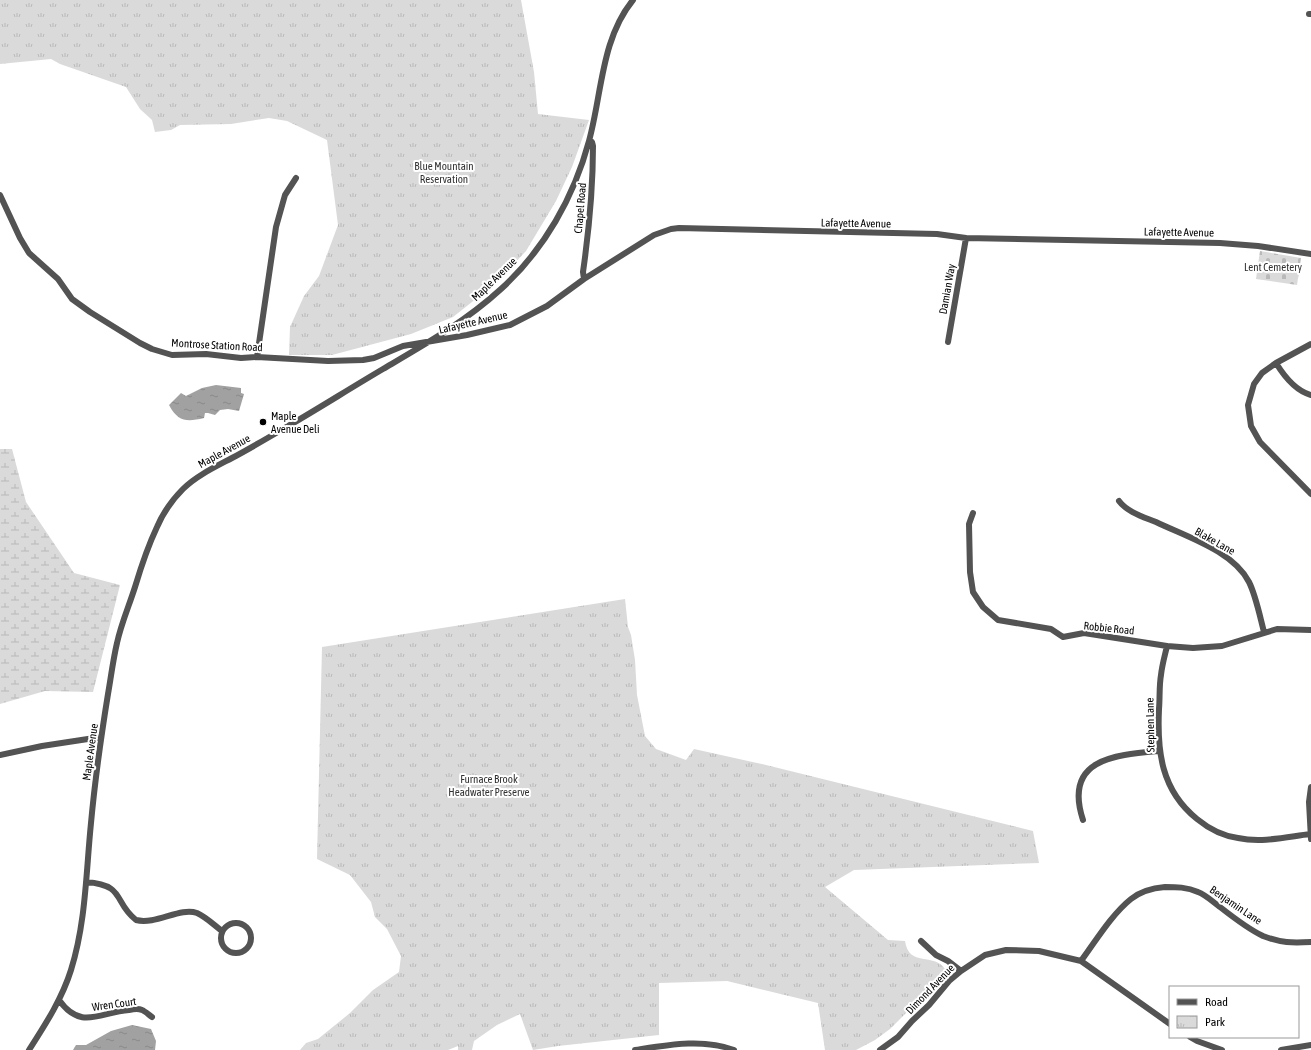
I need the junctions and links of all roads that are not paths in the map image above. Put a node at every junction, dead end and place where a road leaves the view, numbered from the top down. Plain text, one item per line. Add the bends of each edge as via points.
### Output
1 (633, 0) edge
2 (590, 140) junction
3 (296, 178) dead end
4 (0, 195) edge
5 (966, 238) junction
6 (1311, 254) edge
7 (584, 279) junction
8 (428, 342) junction
9 (948, 342) dead end
10 (1311, 344) edge
11 (257, 357) junction
12 (1276, 363) junction
13 (1311, 395) edge
14 (1311, 494) edge
15 (1119, 501) dead end
16 (973, 513) dead end
17 (1311, 630) edge
18 (1264, 632) junction
19 (1167, 646) junction
20 (101, 737) junction
21 (1159, 751) junction
22 (0, 755) edge
23 (1311, 787) edge
24 (1083, 820) dead end
25 (1311, 836) edge
26 (86, 882) junction
27 (222, 931) junction
28 (921, 941) dead end
29 (1311, 942) edge
30 (1081, 961) junction
31 (961, 971) junction
32 (59, 1000) junction
33 (152, 1017) dead end
34 (1169, 1023) edge
35 (1192, 1038) edge
36 (1311, 1045) edge
37 (28, 1050) edge
38 (635, 1050) edge
39 (734, 1050) edge
40 (880, 1050) edge
41 (1222, 1050) edge
42 (1281, 1050) edge

1 - 2 street, Maple Avenue via 614,32
2 - 7 street, Chapel Road via 593,146 593,174
2 - 8 street, Maple Avenue via 571,193 553,227 535,251 494,295 457,324
3 - 11 street via 285,196 276,227
4 - 11 street, Montrose Station Road via 29,253 58,279 72,299 90,312 140,343 172,355
5 - 6 street, Lafayette Avenue via 1220,243
5 - 7 street, Lafayette Avenue via 937,234 679,228 654,235
5 - 9 street, Damian Way
7 - 8 street, Lafayette Avenue via 547,306 510,325
8 - 11 street, Montrose Station Road via 403,346 374,358 350,361
8 - 20 street, Maple Avenue via 263,441 202,474 176,497 155,531 123,621 117,641
10 - 12 street
12 - 13 street via 1298,388
12 - 14 street via 1262,373 1254,384 1248,405 1252,426 1260,442
15 - 18 street, Blake Lane via 1138,514 1218,552 1235,564 1250,584
16 - 19 street, Robbie Road via 969,524 973,592 983,607 998,620 1051,628 1064,637 1084,634
17 - 18 street, Robbie Road via 1277,629
18 - 19 street, Robbie Road via 1222,646
19 - 21 street, Stephen Lane via 1160,675
20 - 22 street
20 - 26 street, Maple Avenue
21 - 24 street via 1112,758 1091,767 1081,782 1079,791 1078,801
21 - 25 street, Stephen Lane via 1174,793 1190,813 1211,828 1248,840
23 - 25 street
26 - 27 street via 105,885 116,892 136,920 148,921 190,912 201,916
26 - 32 street, Maple Avenue via 77,949
27 - 27 street via 222,946 230,953 245,951 251,944 251,932 242,924 229,924
28 - 31 street via 936,955
29 - 30 street, Benjamin Lane via 1292,944 1262,935 1197,891 1176,887 1158,888 1150,889 1131,899 1122,907
30 - 31 street, Dimond Avenue via 1039,951 1006,950 985,955
30 - 34 street, Dimond Avenue
31 - 40 street, Dimond Avenue via 898,1037
32 - 33 street, Wren Court via 69,1011 81,1018 140,1009
32 - 37 street, Maple Avenue
35 - 41 street
36 - 42 street
38 - 39 street via 694,1043 724,1046

